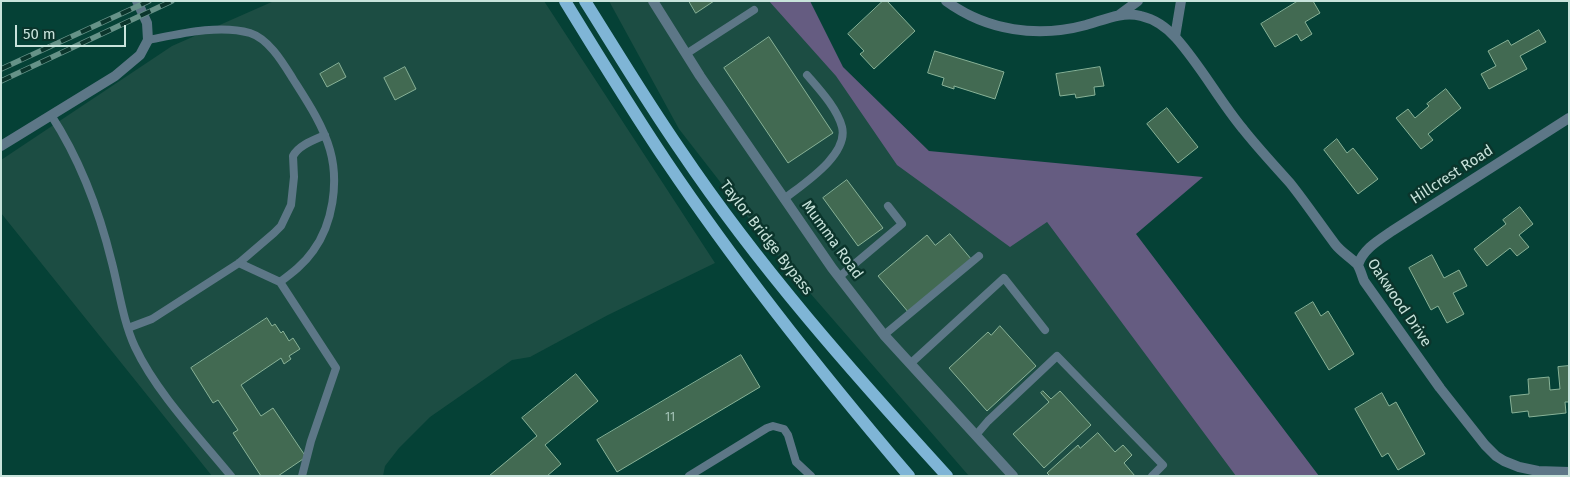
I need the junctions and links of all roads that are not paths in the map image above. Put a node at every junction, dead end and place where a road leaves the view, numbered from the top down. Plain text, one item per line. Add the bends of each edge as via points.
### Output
1 (137, 1) edge
2 (565, 1) edge
3 (585, 1) edge
4 (653, 1) edge
5 (946, 1) edge
6 (1138, 1) edge
7 (1181, 1) edge
8 (754, 10) dead end
9 (1119, 15) junction
10 (1175, 37) junction
11 (148, 40) junction
12 (686, 54) junction
13 (807, 75) dead end
14 (51, 115) junction
15 (1569, 118) edge
16 (324, 135) junction
17 (1, 146) edge
18 (784, 199) junction
19 (888, 206) dead end
20 (980, 256) dead end
21 (239, 263) junction
22 (1358, 266) junction
23 (839, 277) junction
24 (280, 282) junction
25 (128, 328) junction
26 (1045, 330) dead end
27 (884, 335) junction
28 (910, 364) junction
29 (976, 435) junction
30 (1568, 471) edge
31 (697, 474) edge
32 (231, 476) edge
33 (302, 476) edge
34 (689, 476) edge
35 (811, 476) edge
36 (909, 476) edge
37 (947, 476) edge
38 (1013, 476) edge
39 (1152, 476) edge

1 - 11 street via 147,23
2 - 36 main road via 636,116 698,207 818,366
3 - 37 main road, Taylor Bridge Bypass via 681,152 753,250 839,355
4 - 12 street, Mumma Road
5 - 9 street via 997,26 1031,32 1069,30
6 - 9 street
7 - 10 street
8 - 12 lane
9 - 10 street, Oakwood Drive via 1147,18
10 - 22 street, Oakwood Drive via 1223,104 1291,184 1336,245
11 - 14 street via 140,56 128,67
11 - 16 lane via 198,31 231,30 250,33 263,40 287,69
12 - 18 street, Mumma Road
13 - 18 lane via 838,119 842,127 841,143 837,152 814,175
14 - 17 street
14 - 25 lane via 65,136 90,189
15 - 22 street, Hillcrest Road via 1392,231 1368,249
16 - 21 lane via 299,148 293,156 294,190 286,216 274,234
16 - 24 lane via 334,181 328,220 312,253
18 - 23 street, Mumma Road
19 - 23 lane via 902,224
20 - 27 lane
21 - 24 lane
21 - 25 lane via 152,319
22 - 30 street, Oakwood Drive via 1364,281 1418,357 1496,456 1519,467 1538,471
23 - 27 street, Mumma Road
24 - 33 lane via 336,368
25 - 32 lane via 136,350 161,390
26 - 28 lane via 1004,278
27 - 28 street, Mumma Road
28 - 29 street, Mumma Road
29 - 38 street, Mumma Road
29 - 39 lane via 1057,356 1163,465
31 - 34 lane
31 - 35 lane via 774,426 784,429 796,462

